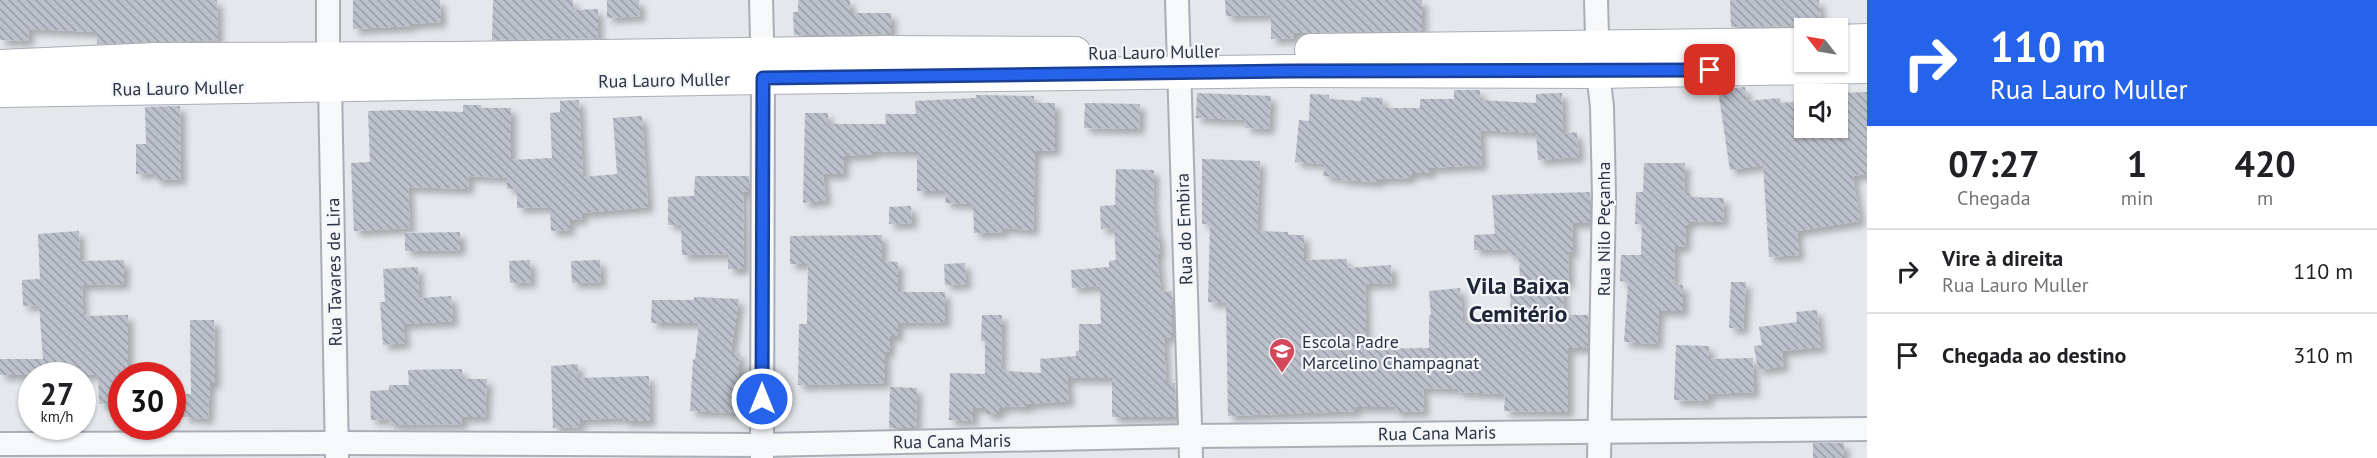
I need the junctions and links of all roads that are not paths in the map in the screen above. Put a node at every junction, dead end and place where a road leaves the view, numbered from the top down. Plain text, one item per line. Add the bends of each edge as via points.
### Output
1 (328, 0) edge
2 (761, 0) edge
3 (1177, 0) edge
4 (1596, 0) edge
5 (1867, 40) edge
6 (1848, 41) edge
7 (1794, 45) edge
8 (1598, 59) junction
9 (1179, 62) junction
10 (0, 66) edge
11 (762, 66) junction
12 (1867, 67) edge
13 (329, 71) junction
14 (0, 91) edge
15 (1867, 429) edge
16 (1599, 430) junction
17 (0, 444) edge
18 (1190, 447) edge
19 (337, 450) edge
20 (762, 451) edge
21 (1599, 458) edge

1 - 13 street, Rua Tavares de Lira
2 - 11 street
3 - 9 street, Rua do Embira
4 - 8 street, Rua Nilo Peçanha
5 - 6 street
7 - 8 street, Rua Lauro Muller
8 - 9 street, Rua Lauro Muller
8 - 12 street, Rua Lauro Muller
8 - 16 street, Rua Nilo Peçanha via 1605,195
9 - 11 street, Rua Lauro Muller
9 - 18 street, Rua do Embira
10 - 13 street, Rua Lauro Muller via 156,59
11 - 13 street, Rua Lauro Muller
11 - 20 street
13 - 14 street, Rua Lauro Muller
13 - 19 street, Rua Tavares de Lira
15 - 16 street, Rua Cana Maris
16 - 18 street, Rua Cana Maris
16 - 21 street, Rua Nilo Peçanha
17 - 19 street, Rua Cana Maris
18 - 20 street, Rua Cana Maris
19 - 20 street, Rua Cana Maris

